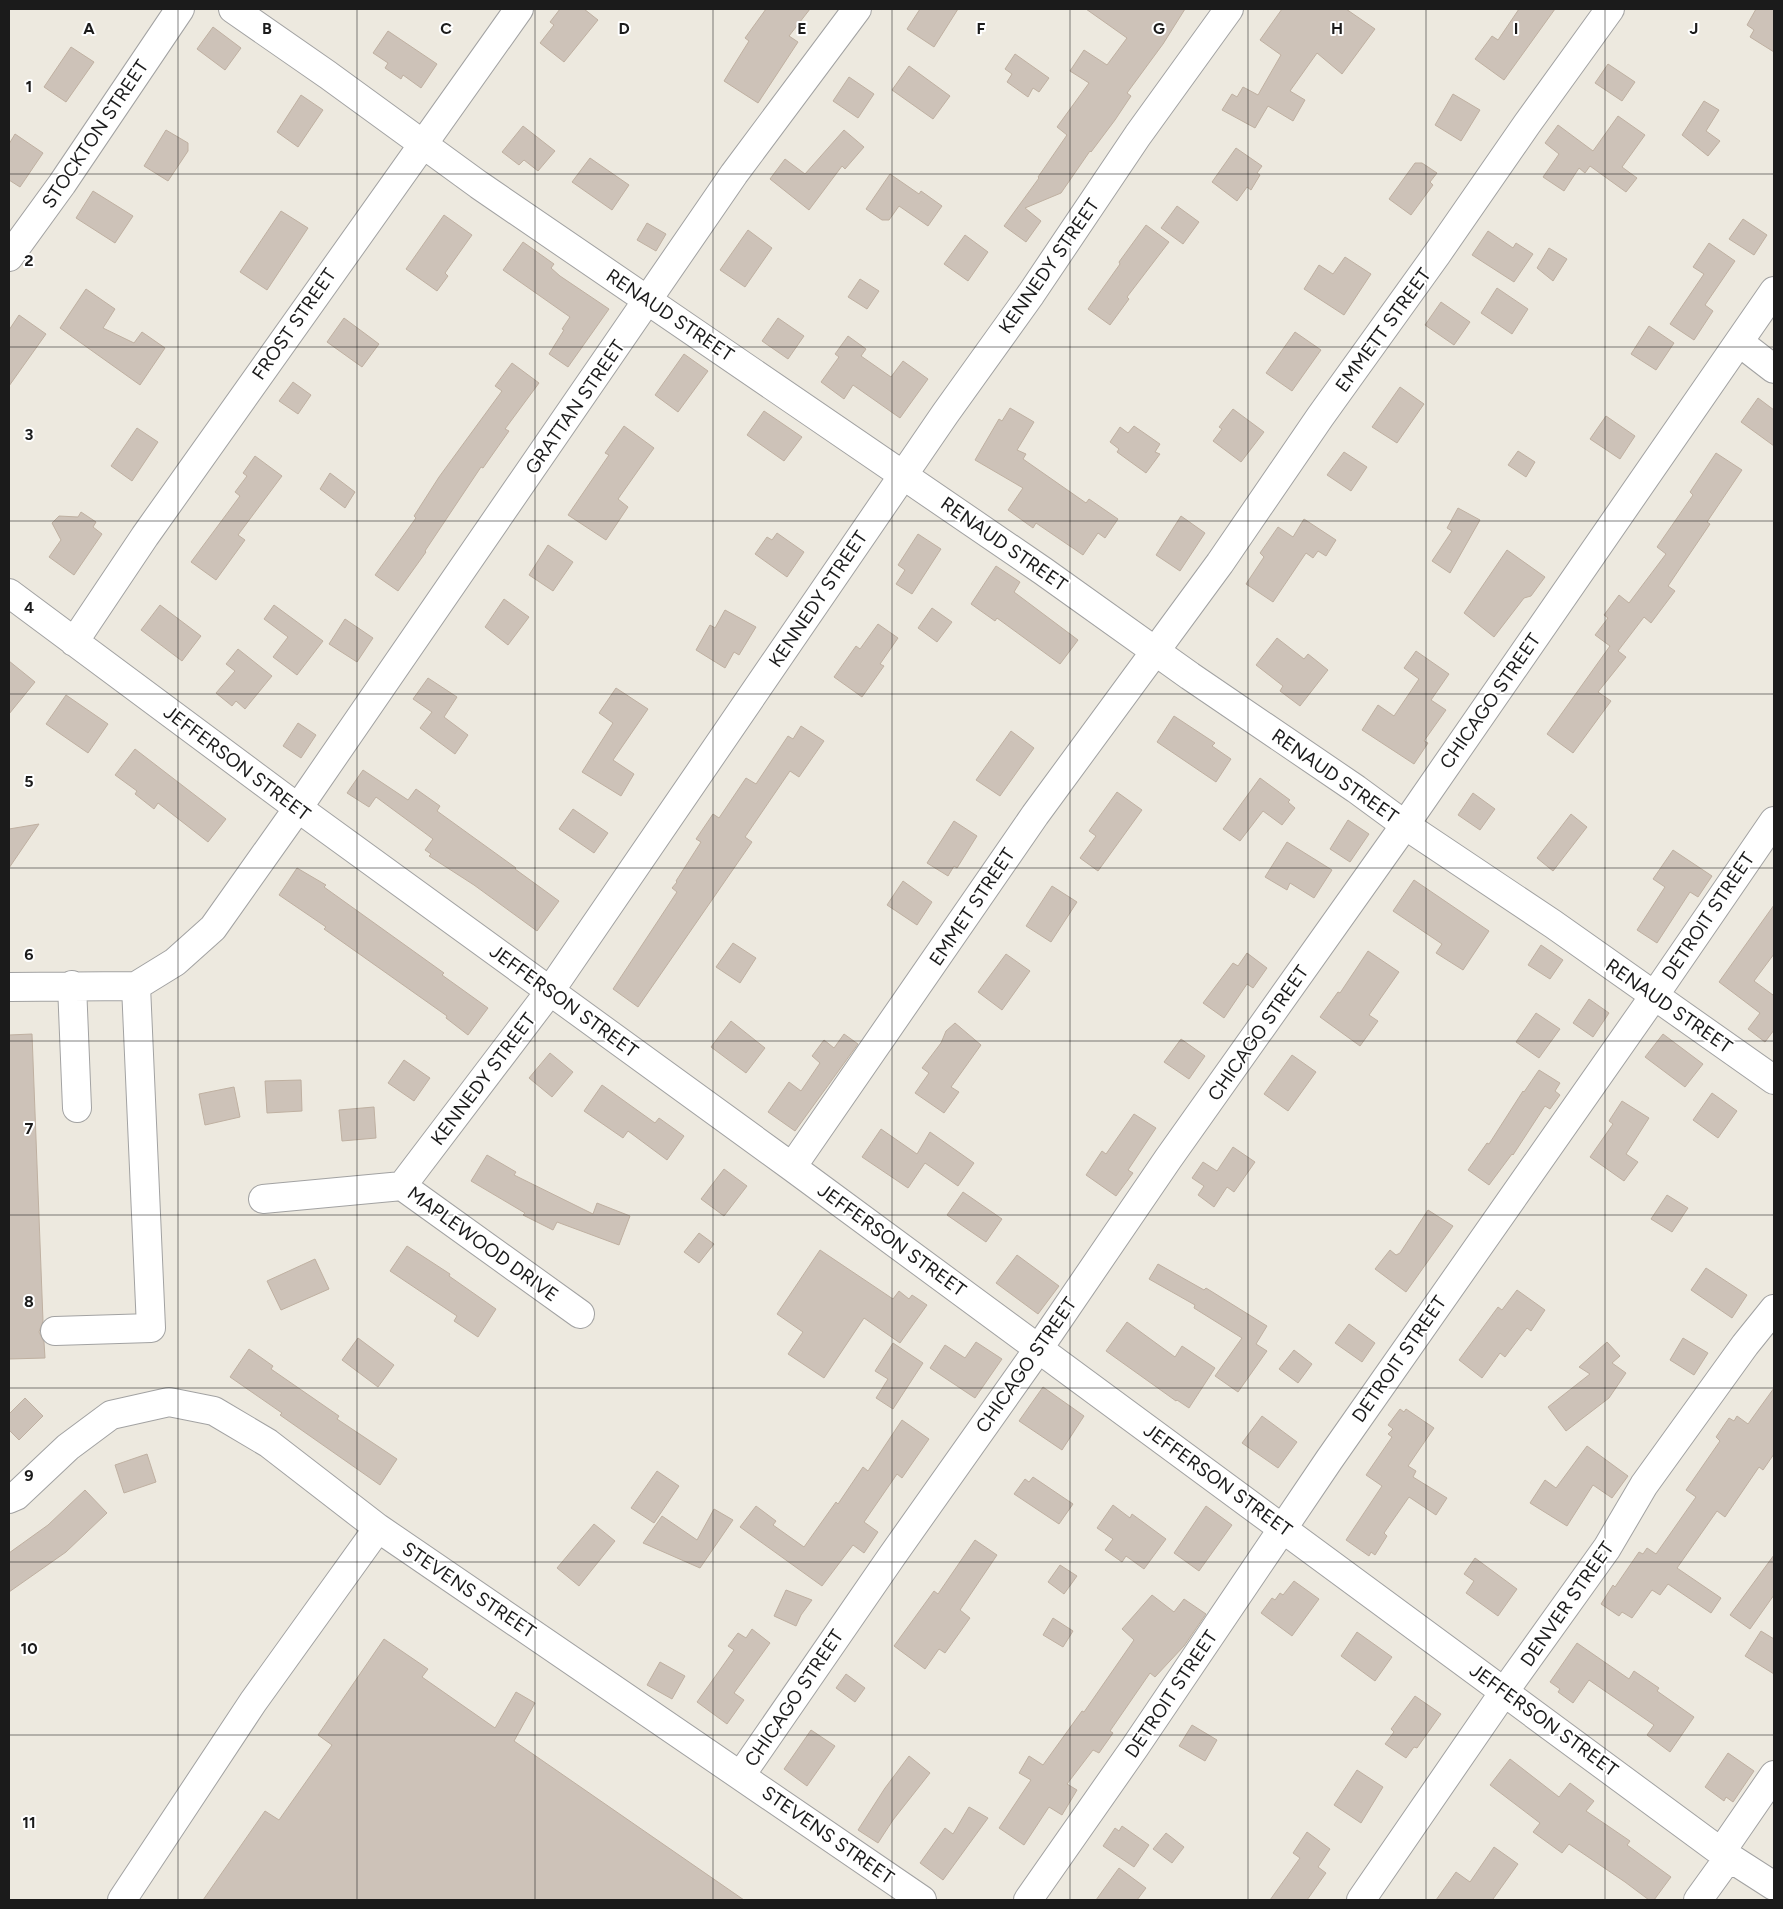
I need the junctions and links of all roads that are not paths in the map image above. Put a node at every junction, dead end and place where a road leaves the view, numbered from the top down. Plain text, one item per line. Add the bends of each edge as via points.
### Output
1 (180, 9) edge
2 (233, 9) edge
3 (518, 9) edge
4 (857, 9) edge
5 (1229, 9) edge
6 (1610, 9) edge
7 (422, 143) junction
8 (9, 257) edge
9 (1774, 291) edge
10 (648, 300) junction
11 (1739, 342) junction
12 (1774, 369) edge
13 (904, 474) junction
14 (9, 593) edge
15 (74, 642) junction
16 (1154, 650) junction
17 (298, 808) junction
18 (1774, 821) edge
19 (1405, 825) junction
20 (72, 985) junction
21 (136, 986) junction
22 (9, 987) edge
23 (550, 991) junction
24 (1654, 996) junction
25 (1774, 1080) edge
26 (77, 1108) dead end
27 (792, 1167) junction
28 (402, 1186) junction
29 (263, 1199) dead end
30 (1774, 1309) edge
31 (580, 1314) dead end
32 (55, 1331) dead end
33 (1038, 1348) junction
34 (9, 1499) edge
35 (378, 1528) junction
36 (1284, 1528) junction
37 (1504, 1692) junction
38 (741, 1775) junction
39 (1774, 1776) edge
40 (1725, 1854) junction
41 (1774, 1886) edge
42 (122, 1900) edge
43 (922, 1900) edge
44 (1028, 1900) edge
45 (1362, 1900) edge
46 (1698, 1900) edge

1 - 8 street, STOCKTON STREET
2 - 7 street, RENAUD STREET
3 - 7 street, FROST STREET
4 - 10 street, GRATTAN STREET via 734,174
5 - 13 street, KENNEDY STREET
6 - 16 street, EMMETT STREET via 1220,563
7 - 10 street, RENAUD STREET
7 - 15 street, FROST STREET
9 - 11 street, CHICAGO STREET
10 - 13 street, RENAUD STREET
10 - 17 street, GRATTAN STREET
11 - 12 street
11 - 19 street, CHICAGO STREET
13 - 16 street, RENAUD STREET
13 - 23 street, KENNEDY STREET
14 - 15 street, JEFFERSON STREET
15 - 17 street, JEFFERSON STREET
16 - 19 street, RENAUD STREET
16 - 27 street, EMMET STREET via 1034,815
17 - 21 street, GRATTAN STREET via 213,928 174,962
17 - 23 street, JEFFERSON STREET
18 - 24 street, DETROIT STREET
19 - 24 street, RENAUD STREET
19 - 33 street, CHICAGO STREET
20 - 21 street
20 - 22 street
20 - 26 street
21 - 32 street via 151,1328
23 - 27 street, JEFFERSON STREET
23 - 28 street, KENNEDY STREET
24 - 25 street, RENAUD STREET
24 - 36 street, DETROIT STREET via 1328,1460
27 - 33 street, JEFFERSON STREET
28 - 29 street, MAPLEWOOD DRIVE
28 - 31 street, MAPLEWOOD DRIVE
30 - 37 street, DENVER STREET via 1644,1486 1607,1548
33 - 36 street, JEFFERSON STREET
33 - 38 street, CHICAGO STREET
34 - 35 street, STEVENS STREET via 68,1447 111,1415 170,1402 214,1411 268,1443
35 - 38 street, STEVENS STREET
35 - 42 street via 253,1702
36 - 37 street, JEFFERSON STREET
36 - 44 street, DETROIT STREET
37 - 40 street, JEFFERSON STREET
37 - 45 street, DENVER STREET
38 - 43 street, STEVENS STREET
39 - 40 street
40 - 41 street, JEFFERSON STREET
40 - 46 street

